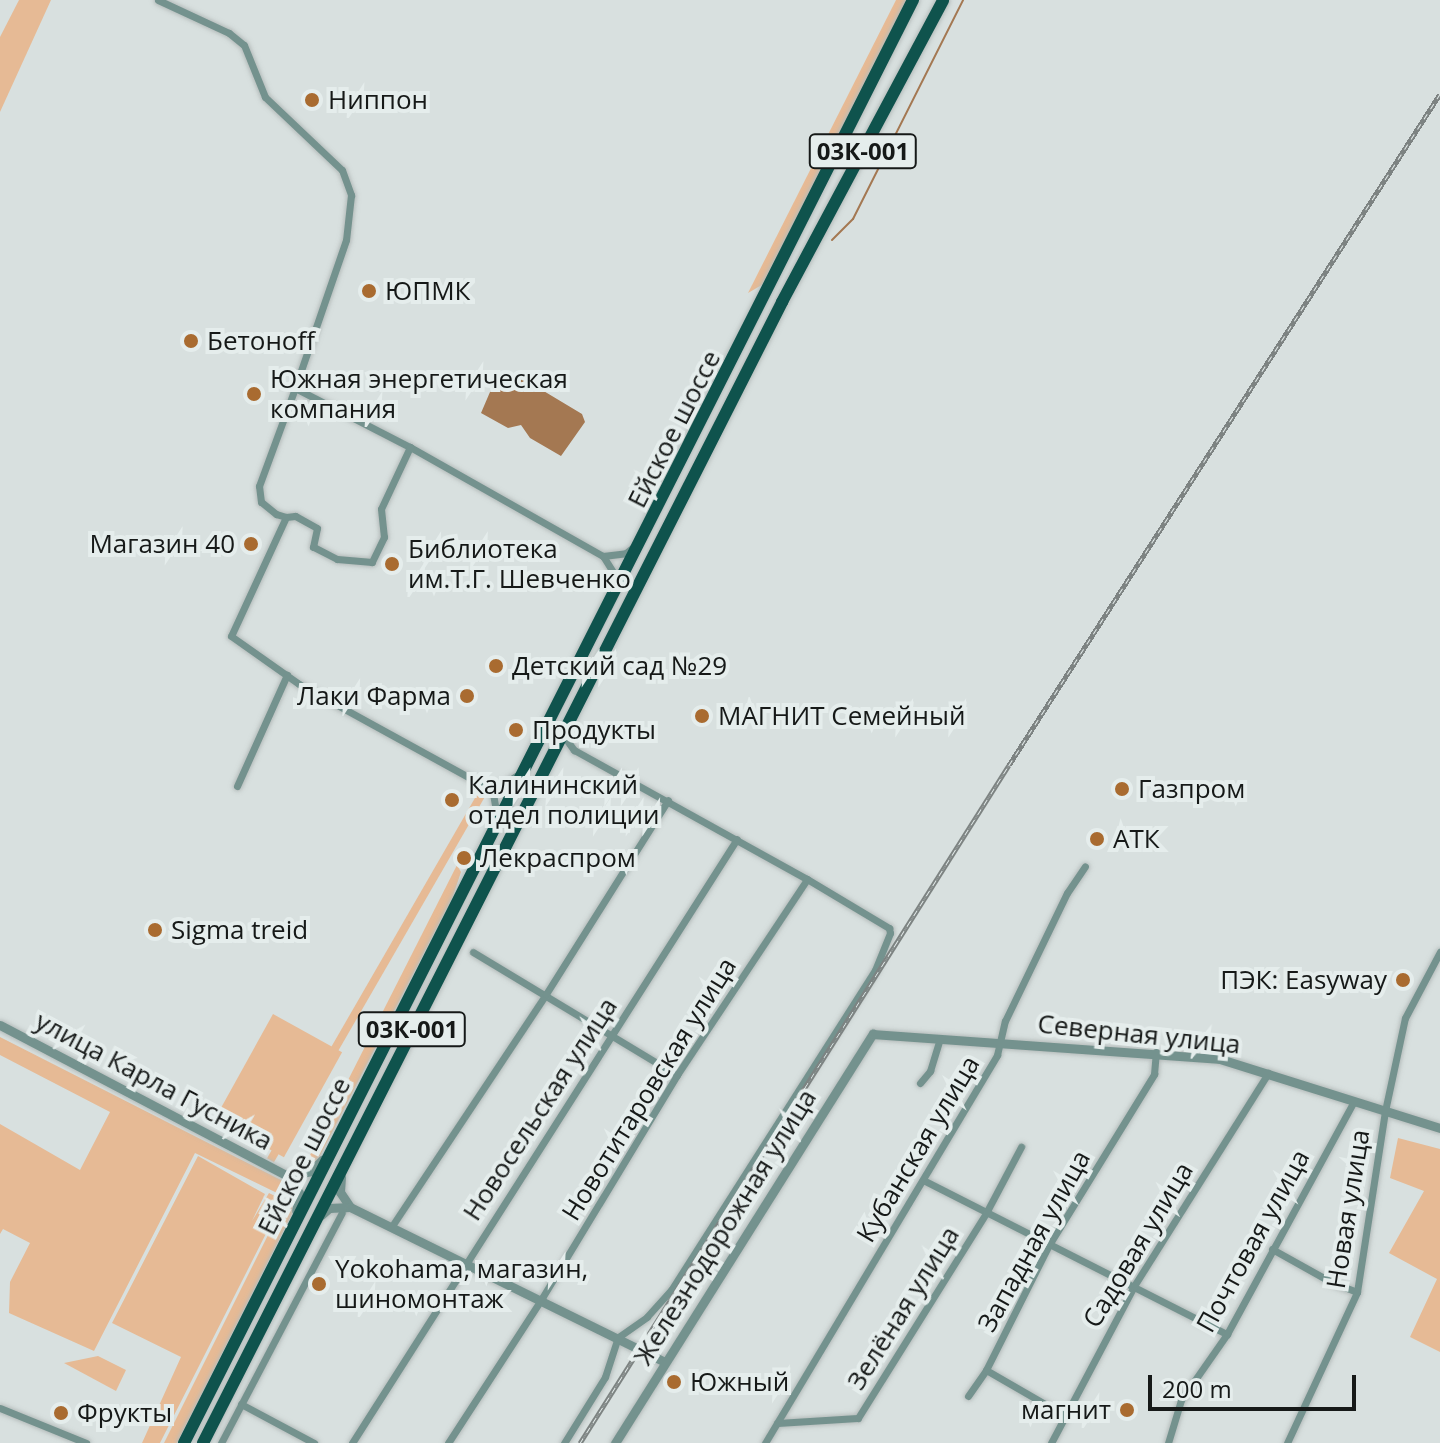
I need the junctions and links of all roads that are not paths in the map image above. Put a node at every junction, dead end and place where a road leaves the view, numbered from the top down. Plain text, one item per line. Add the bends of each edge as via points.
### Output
1 (158, 0) edge
2 (913, 0) edge
3 (943, 0) edge
4 (295, 388) junction
5 (410, 447) junction
6 (286, 517) junction
7 (651, 522) junction
8 (603, 556) junction
9 (613, 598) junction
10 (287, 675) junction
11 (563, 733) junction
12 (537, 747) junction
13 (574, 750) junction
14 (551, 755) junction
15 (237, 786) dead end
16 (492, 788) junction
17 (668, 800) junction
18 (497, 824) junction
19 (737, 839) junction
20 (1085, 866) dead end
21 (807, 879) junction
22 (473, 952) dead end
23 (1440, 952) edge
24 (546, 994) junction
25 (0, 1025) edge
26 (612, 1034) junction
27 (873, 1034) joint
28 (940, 1039) junction
29 (1001, 1043) junction
30 (1156, 1052) junction
31 (1268, 1072) junction
32 (677, 1075) junction
33 (920, 1083) dead end
34 (1354, 1101) junction
35 (1385, 1111) junction
36 (1440, 1128) edge
37 (340, 1134) junction
38 (1021, 1147) dead end
39 (343, 1165) junction
40 (288, 1176) junction
41 (923, 1180) junction
42 (346, 1210) junction
43 (986, 1213) junction
44 (295, 1221) junction
45 (392, 1226) junction
46 (306, 1238) junction
47 (1049, 1245) junction
48 (1272, 1249) junction
49 (465, 1262) junction
50 (1134, 1286) junction
51 (1357, 1292) junction
52 (542, 1298) junction
53 (1227, 1334) junction
54 (618, 1337) junction
55 (665, 1362) junction
56 (986, 1370) junction
57 (968, 1396) dead end
58 (241, 1404) junction
59 (0, 1408) edge
60 (1064, 1415) junction
61 (777, 1423) junction
62 (86, 1443) edge
63 (184, 1443) edge
64 (203, 1443) edge
65 (221, 1443) edge
66 (314, 1443) edge
67 (352, 1443) edge
68 (448, 1443) edge
69 (564, 1443) edge
70 (615, 1443) edge
71 (765, 1443) edge
72 (1051, 1443) edge
73 (1168, 1443) edge
74 (1287, 1443) edge

1 - 4 street via 244,45 265,97 342,170 351,195 346,240
2 - 7 main road, Ейское шоссе / 03К-001
3 - 11 main road, Ейское шоссе / 03К-001
4 - 5 street
4 - 6 street via 259,486 261,502
5 - 6 street via 381,509 384,537 372,562 337,559 313,547 317,528
5 - 8 street
6 - 10 street via 231,636
7 - 8 street via 631,550
7 - 9 main road, Ейское шоссе / 03К-001
8 - 9 street via 615,575
9 - 12 main road, Ейское шоссе / 03К-001
10 - 15 street
10 - 16 street
11 - 13 street
11 - 14 main road, Ейское шоссе / 03К-001
12 - 16 street via 518,775
12 - 18 main road, Ейское шоссе / 03К-001
13 - 14 street
13 - 17 street
14 - 39 main road, Ейское шоссе / 03К-001
16 - 18 street
17 - 19 street
17 - 24 street
18 - 37 main road, Ейское шоссе / 03К-001
19 - 21 street
19 - 26 street, Новосельская улица
20 - 29 street, Кубанская улица via 1005,1021
21 - 32 street, Новотитаровская улица
21 - 54 street via 889,928 886,950 671,1290 647,1317
22 - 24 street
23 - 35 street, Новая улица via 1405,1018
24 - 26 street
24 - 45 street
25 - 40 street, улица Карла Гусника
26 - 32 street
26 - 49 street, Новосельская улица
27 - 28 street, Северная улица
27 - 55 street, Железнодорожная улица
28 - 29 street, Северная улица
28 - 33 street via 935,1061
29 - 30 street, Северная улица
29 - 41 street, Кубанская улица
30 - 31 street, Северная улица via 1220,1059
30 - 47 street, Западная улица via 1154,1074
31 - 34 street, Северная улица
31 - 50 street, Садовая улица
32 - 52 street, Новотитаровская улица
34 - 35 street, Северная улица
34 - 48 street, Почтовая улица
35 - 36 street, Северная улица
35 - 51 street, Новая улица
37 - 40 street via 319,1166
37 - 44 main road, Ейское шоссе / 03К-001
38 - 43 street, Зелёная улица
39 - 42 street via 340,1192
39 - 46 main road, Ейское шоссе / 03К-001
40 - 44 street via 299,1193
41 - 43 street
41 - 61 street, Кубанская улица
42 - 45 street
42 - 46 street via 329,1208
42 - 58 street
43 - 47 street
43 - 61 street, Зелёная улица via 858,1418
44 - 63 main road, Ейское шоссе / 03К-001
45 - 49 street
46 - 64 main road, 03К-001
47 - 50 street
47 - 56 street, Западная улица
48 - 51 street
48 - 53 street, Почтовая улица
49 - 52 street
49 - 67 street, Новосельская улица
50 - 53 street
50 - 60 street, Садовая улица
51 - 74 street, Новая улица
52 - 54 street
52 - 68 street, Новотитаровская улица
53 - 73 street, Почтовая улица via 1181,1400
54 - 55 street
54 - 69 street via 605,1377
55 - 70 street, Железнодорожная улица
56 - 57 street
56 - 60 street, Западная улица
58 - 65 street
58 - 66 street
59 - 62 street
60 - 72 street, Садовая улица
61 - 71 street, Кубанская улица

